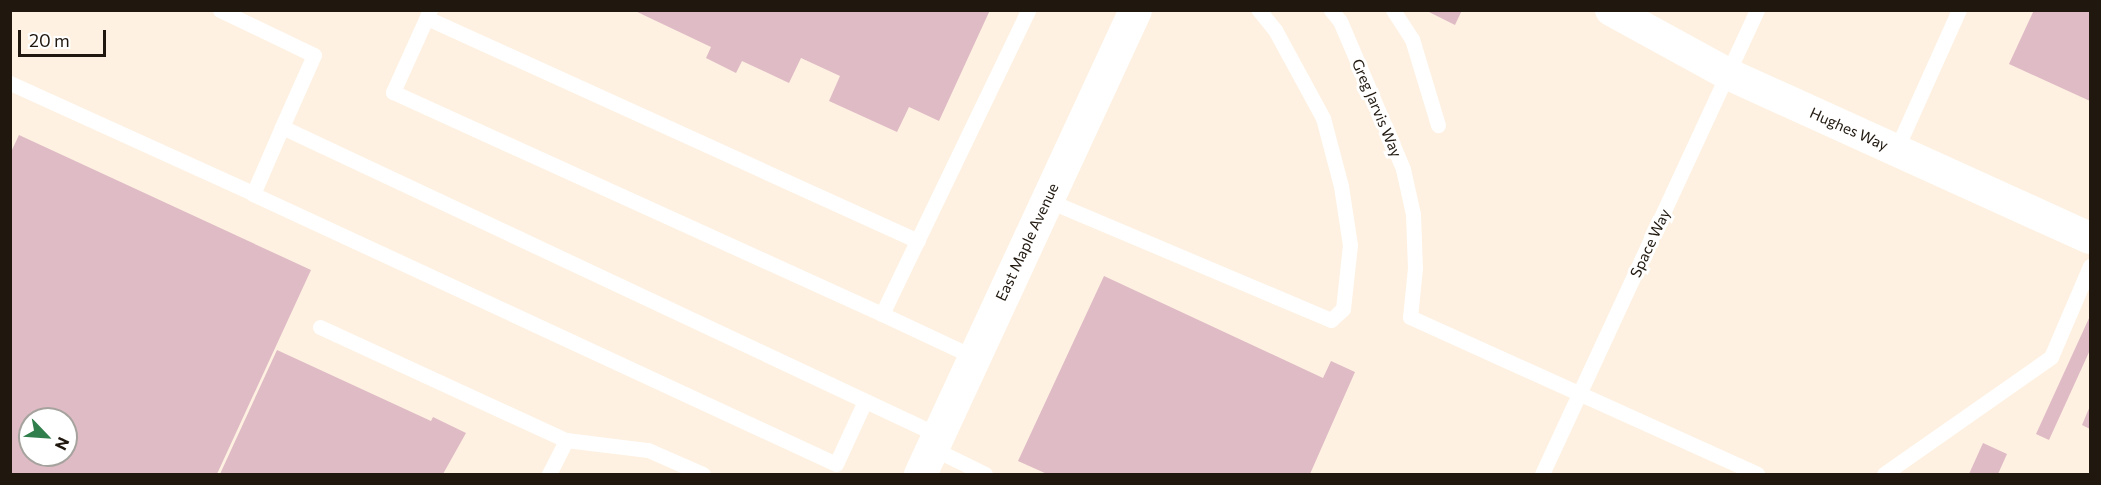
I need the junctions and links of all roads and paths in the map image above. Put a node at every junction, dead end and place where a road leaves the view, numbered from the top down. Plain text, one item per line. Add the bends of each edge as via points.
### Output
1 (220, 10) edge
2 (1028, 10) edge
3 (1135, 10) edge
4 (1258, 10) edge
5 (1331, 10) edge
6 (1393, 10) edge
7 (1611, 10) edge
8 (1757, 10) edge
9 (1959, 10) edge
10 (428, 14) edge
11 (1728, 74) junction
12 (10, 83) edge
13 (1438, 125) dead end
14 (282, 127) junction
15 (1896, 150) junction
16 (252, 193) junction
17 (1047, 200) junction
18 (2091, 238) edge
19 (918, 241) junction
20 (2091, 266) edge
21 (882, 314) junction
22 (320, 327) dead end
23 (974, 357) junction
24 (1580, 392) junction
25 (865, 401) junction
26 (566, 440) junction
27 (930, 453) edge
28 (549, 474) edge
29 (704, 474) edge
30 (986, 474) edge
31 (1542, 474) edge
32 (1757, 474) edge
33 (1884, 474) edge

1 - 14 lane via 314,55
2 - 19 lane
3 - 17 street, East Maple Avenue
4 - 17 lane via 1275,30 1323,118 1341,186 1350,244 1344,309 1331,320
5 - 24 lane, Greg Jarvis Way via 1403,169 1413,214 1415,268 1410,317
6 - 13 lane via 1413,39
7 - 11 street, Hughes Way
8 - 11 lane, Space Way
9 - 15 lane
10 - 19 lane
10 - 21 lane via 393,92
11 - 15 street, Hughes Way
11 - 24 lane, Space Way
12 - 16 lane
14 - 16 lane
14 - 25 lane
15 - 18 street, Hughes Way
16 - 25 lane via 836,464
17 - 23 street, East Maple Avenue
19 - 21 lane
20 - 33 lane via 2051,357
21 - 23 lane
22 - 26 lane
23 - 27 street, East Maple Avenue
24 - 31 lane, Space Way
24 - 32 lane
25 - 27 lane
26 - 28 lane
26 - 29 lane via 648,450
27 - 30 lane

